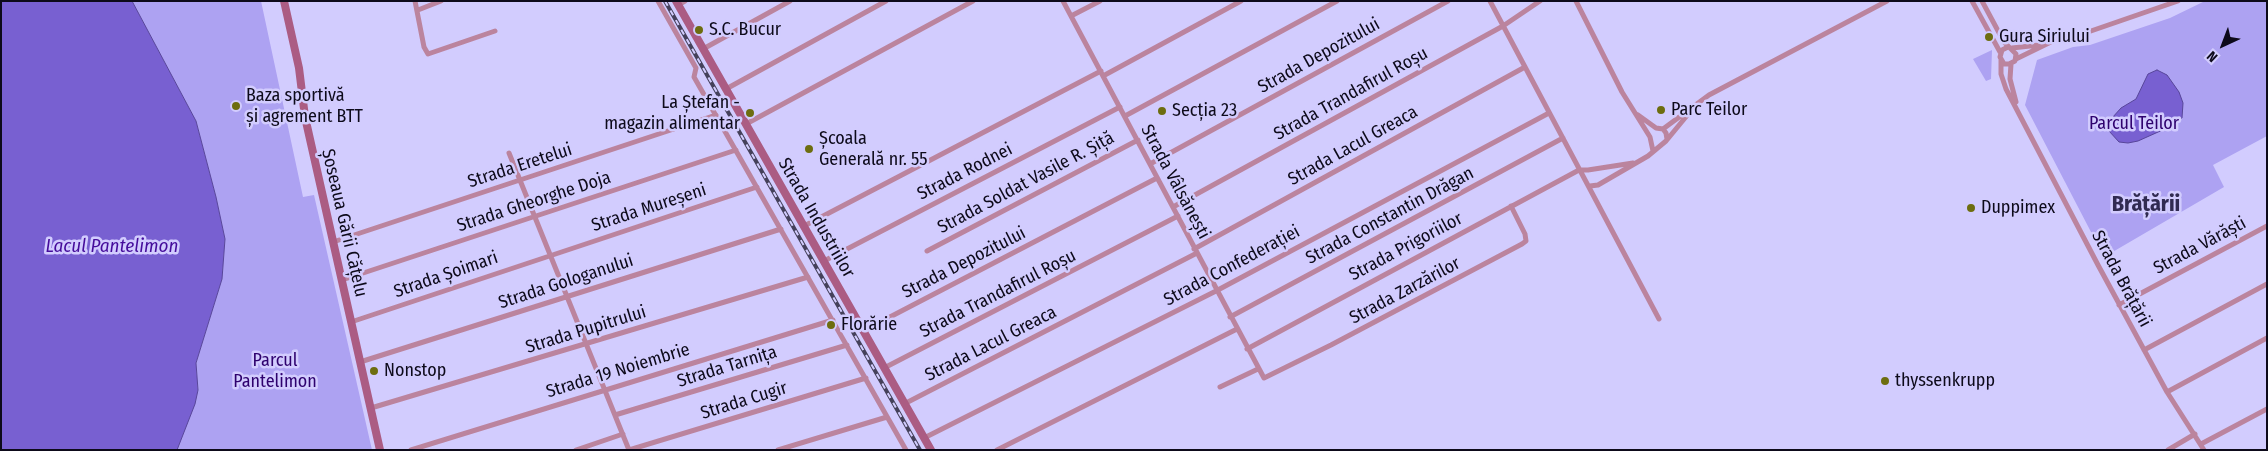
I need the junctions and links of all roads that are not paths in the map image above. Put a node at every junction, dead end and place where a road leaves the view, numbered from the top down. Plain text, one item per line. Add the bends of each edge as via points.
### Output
1 (284, 1) edge
2 (415, 1) edge
3 (441, 1) edge
4 (658, 1) edge
5 (790, 1) edge
6 (886, 1) edge
7 (973, 1) edge
8 (1063, 1) edge
9 (1100, 1) edge
10 (1241, 1) edge
11 (1337, 1) edge
12 (1448, 1) edge
13 (1490, 1) edge
14 (1540, 1) edge
15 (1576, 1) edge
16 (1889, 1) edge
17 (1972, 1) edge
18 (1982, 1) edge
19 (2178, 1) edge
20 (680, 2) edge
21 (418, 10) junction
22 (1072, 16) junction
23 (1503, 26) junction
24 (495, 32) dead end
25 (2042, 45) junction
26 (2010, 48) junction
27 (703, 49) junction
28 (2000, 52) junction
29 (2016, 59) junction
30 (2000, 60) junction
31 (2011, 64) junction
32 (1525, 67) junction
33 (1102, 74) junction
34 (726, 88) junction
35 (1698, 102) junction
36 (1120, 107) junction
37 (1550, 113) junction
38 (1635, 114) junction
39 (716, 115) junction
40 (1125, 116) junction
41 (2021, 117) junction
42 (746, 124) junction
43 (1656, 128) junction
44 (1663, 129) junction
45 (1563, 138) junction
46 (1667, 139) junction
47 (1138, 140) junction
48 (1651, 140) junction
49 (1659, 145) junction
50 (736, 150) junction
51 (1654, 151) junction
52 (509, 153) dead end
53 (1637, 162) junction
54 (1150, 164) junction
55 (1596, 169) junction
56 (1579, 170) junction
57 (1588, 170) junction
58 (1157, 178) junction
59 (1584, 179) junction
60 (521, 181) junction
61 (1600, 183) junction
62 (1590, 186) junction
63 (757, 187) junction
64 (1511, 206) junction
65 (1173, 207) junction
66 (535, 216) junction
67 (1178, 216) junction
68 (804, 226) junction
69 (2267, 226) edge
70 (780, 229) junction
71 (333, 242) junction
72 (927, 251) dead end
73 (1196, 251) junction
74 (550, 255) junction
75 (824, 261) junction
76 (808, 277) junction
77 (342, 280) junction
78 (2267, 284) edge
79 (1216, 290) junction
80 (567, 296) junction
81 (2119, 305) junction
82 (1230, 317) junction
83 (1659, 319) dead end
84 (832, 320) junction
85 (351, 322) junction
86 (1237, 330) junction
87 (863, 331) junction
88 (2267, 338) edge
89 (586, 344) junction
90 (847, 345) junction
91 (1247, 349) junction
92 (2144, 350) junction
93 (360, 362) junction
94 (884, 368) junction
95 (1258, 369) junction
96 (1262, 376) joint
97 (866, 378) junction
98 (1220, 387) dead end
99 (605, 390) junction
100 (2167, 392) junction
101 (904, 404) junction
102 (371, 408) junction
103 (2267, 409) edge
104 (615, 415) junction
105 (887, 417) junction
106 (623, 434) junction
107 (2195, 434) junction
108 (924, 438) junction
109 (2203, 447) edge
110 (380, 450) edge
111 (411, 450) edge
112 (576, 450) edge
113 (629, 450) edge
114 (778, 450) edge
115 (906, 450) edge
116 (930, 450) edge
117 (997, 450) edge
118 (2168, 450) edge

1 - 71 main road, Șoseaua Gării Cățelu via 299,68 305,117
2 - 21 street
3 - 21 street
4 - 39 street via 696,68 694,77
5 - 27 street
6 - 34 street
7 - 42 street
8 - 22 street, Strada Vâlsănești
9 - 22 street
10 - 33 street
11 - 40 street
12 - 54 street, Strada Depozitului
13 - 23 street
14 - 23 street, Strada Trandafirul Roșu
15 - 38 street
16 - 35 street
17 - 28 street
18 - 26 street
19 - 25 street
20 - 27 main road, Strada Industriilor
21 - 24 street via 428,54
22 - 33 street, Strada Vâlsănești
23 - 32 street
23 - 65 street, Strada Trandafirul Roșu
25 - 26 street
25 - 29 street
26 - 28 street
26 - 29 street
27 - 34 main road, Strada Industriilor
28 - 30 street
29 - 31 street
30 - 31 street
30 - 41 street, Strada Brățării via 2002,79
31 - 41 street, Strada Brățării via 2010,79
32 - 37 street
32 - 73 street, Strada Lacul Greaca
33 - 36 street, Strada Vâlsănești
33 - 68 street
34 - 42 main road, Strada Industriilor
35 - 44 street
35 - 46 street
36 - 40 street, Strada Vâlsănești
36 - 75 street, Strada Rodnei
37 - 45 street
37 - 79 street, Strada Confederației
38 - 43 street
38 - 48 street
39 - 50 street
39 - 60 street, Strada Eretelui
40 - 47 street, Strada Vâlsănești
41 - 81 street, Strada Brățării
42 - 68 main road, Strada Industriilor
43 - 44 street
43 - 48 street
44 - 46 street
45 - 56 street
45 - 82 street, Strada Constantin Drăgan
46 - 49 street
47 - 54 street, Strada Vâlsănești
47 - 72 street, Strada Soldat Vasile R. Șiță
48 - 49 street
48 - 51 street
49 - 51 street
50 - 63 street
50 - 66 street, Strada Gheorghe Doja
51 - 53 street
52 - 60 street
53 - 55 street
53 - 61 street
54 - 58 street, Strada Vâlsănești
55 - 57 street
55 - 61 street via 1602,175
56 - 57 street
56 - 59 street
56 - 64 street, Strada Prigoriilor
57 - 59 street
58 - 65 street, Strada Vâlsănești
58 - 87 street, Strada Depozitului
59 - 62 street
60 - 66 street
60 - 71 street, Strada Eretelui
61 - 62 street
62 - 83 street
63 - 70 street
63 - 74 street, Strada Mureșeni
64 - 91 street, Strada Prigoriilor
64 - 96 street, Strada Zarzărilor via 1525,234 1526,241 1522,244 1275,374 1267,378
65 - 67 street, Strada Vâlsănești
66 - 74 street
66 - 77 street, Strada Gheorghe Doja
67 - 73 street, Strada Vâlsănești
67 - 94 street, Strada Trandafirul Roșu
68 - 75 main road, Strada Industriilor
69 - 81 street, Strada Vărăști
70 - 76 street
70 - 80 street, Strada Gologanului
71 - 77 main road, Șoseaua Gării Cățelu
73 - 79 street, Strada Vâlsănești
73 - 101 street, Strada Lacul Greaca
74 - 80 street
74 - 85 street, Strada Șoimari
75 - 87 main road, Strada Industriilor
76 - 84 street
76 - 89 street, Strada Pupitrului
77 - 85 main road, Șoseaua Gării Cățelu
78 - 92 street
79 - 82 street, Strada Vâlsănești
79 - 108 street, Strada Confederației
80 - 89 street
80 - 93 street, Strada Gologanului
81 - 92 street, Strada Brățării
82 - 86 street, Strada Vâlsănești
84 - 90 street
84 - 99 street, Strada 19 Noiembrie
85 - 93 main road, Șoseaua Gării Cățelu
86 - 91 street, Strada Vâlsănești
86 - 117 street
87 - 94 main road, Strada Industriilor
88 - 100 street
89 - 99 street
89 - 102 street, Strada Pupitrului
90 - 97 street
90 - 104 street, Strada Tarnița
91 - 95 street, Strada Vâlsănești
92 - 100 street, Strada Brățării
93 - 102 main road, Șoseaua Gării Cățelu
94 - 101 main road, Strada Industriilor
95 - 96 street, Strada Vâlsănești
95 - 98 street
97 - 105 street
97 - 113 street, Strada Cugir
99 - 104 street
99 - 111 street, Strada 19 Noiembrie
100 - 107 street, Strada Brățării
101 - 108 main road, Strada Industriilor
102 - 110 main road, Șoseaua Gării Cățelu
103 - 109 street
104 - 106 street
105 - 114 street
105 - 115 street
106 - 112 street
106 - 113 street
107 - 109 street, Strada Brățării
107 - 118 street
108 - 116 main road, Strada Industriilor

